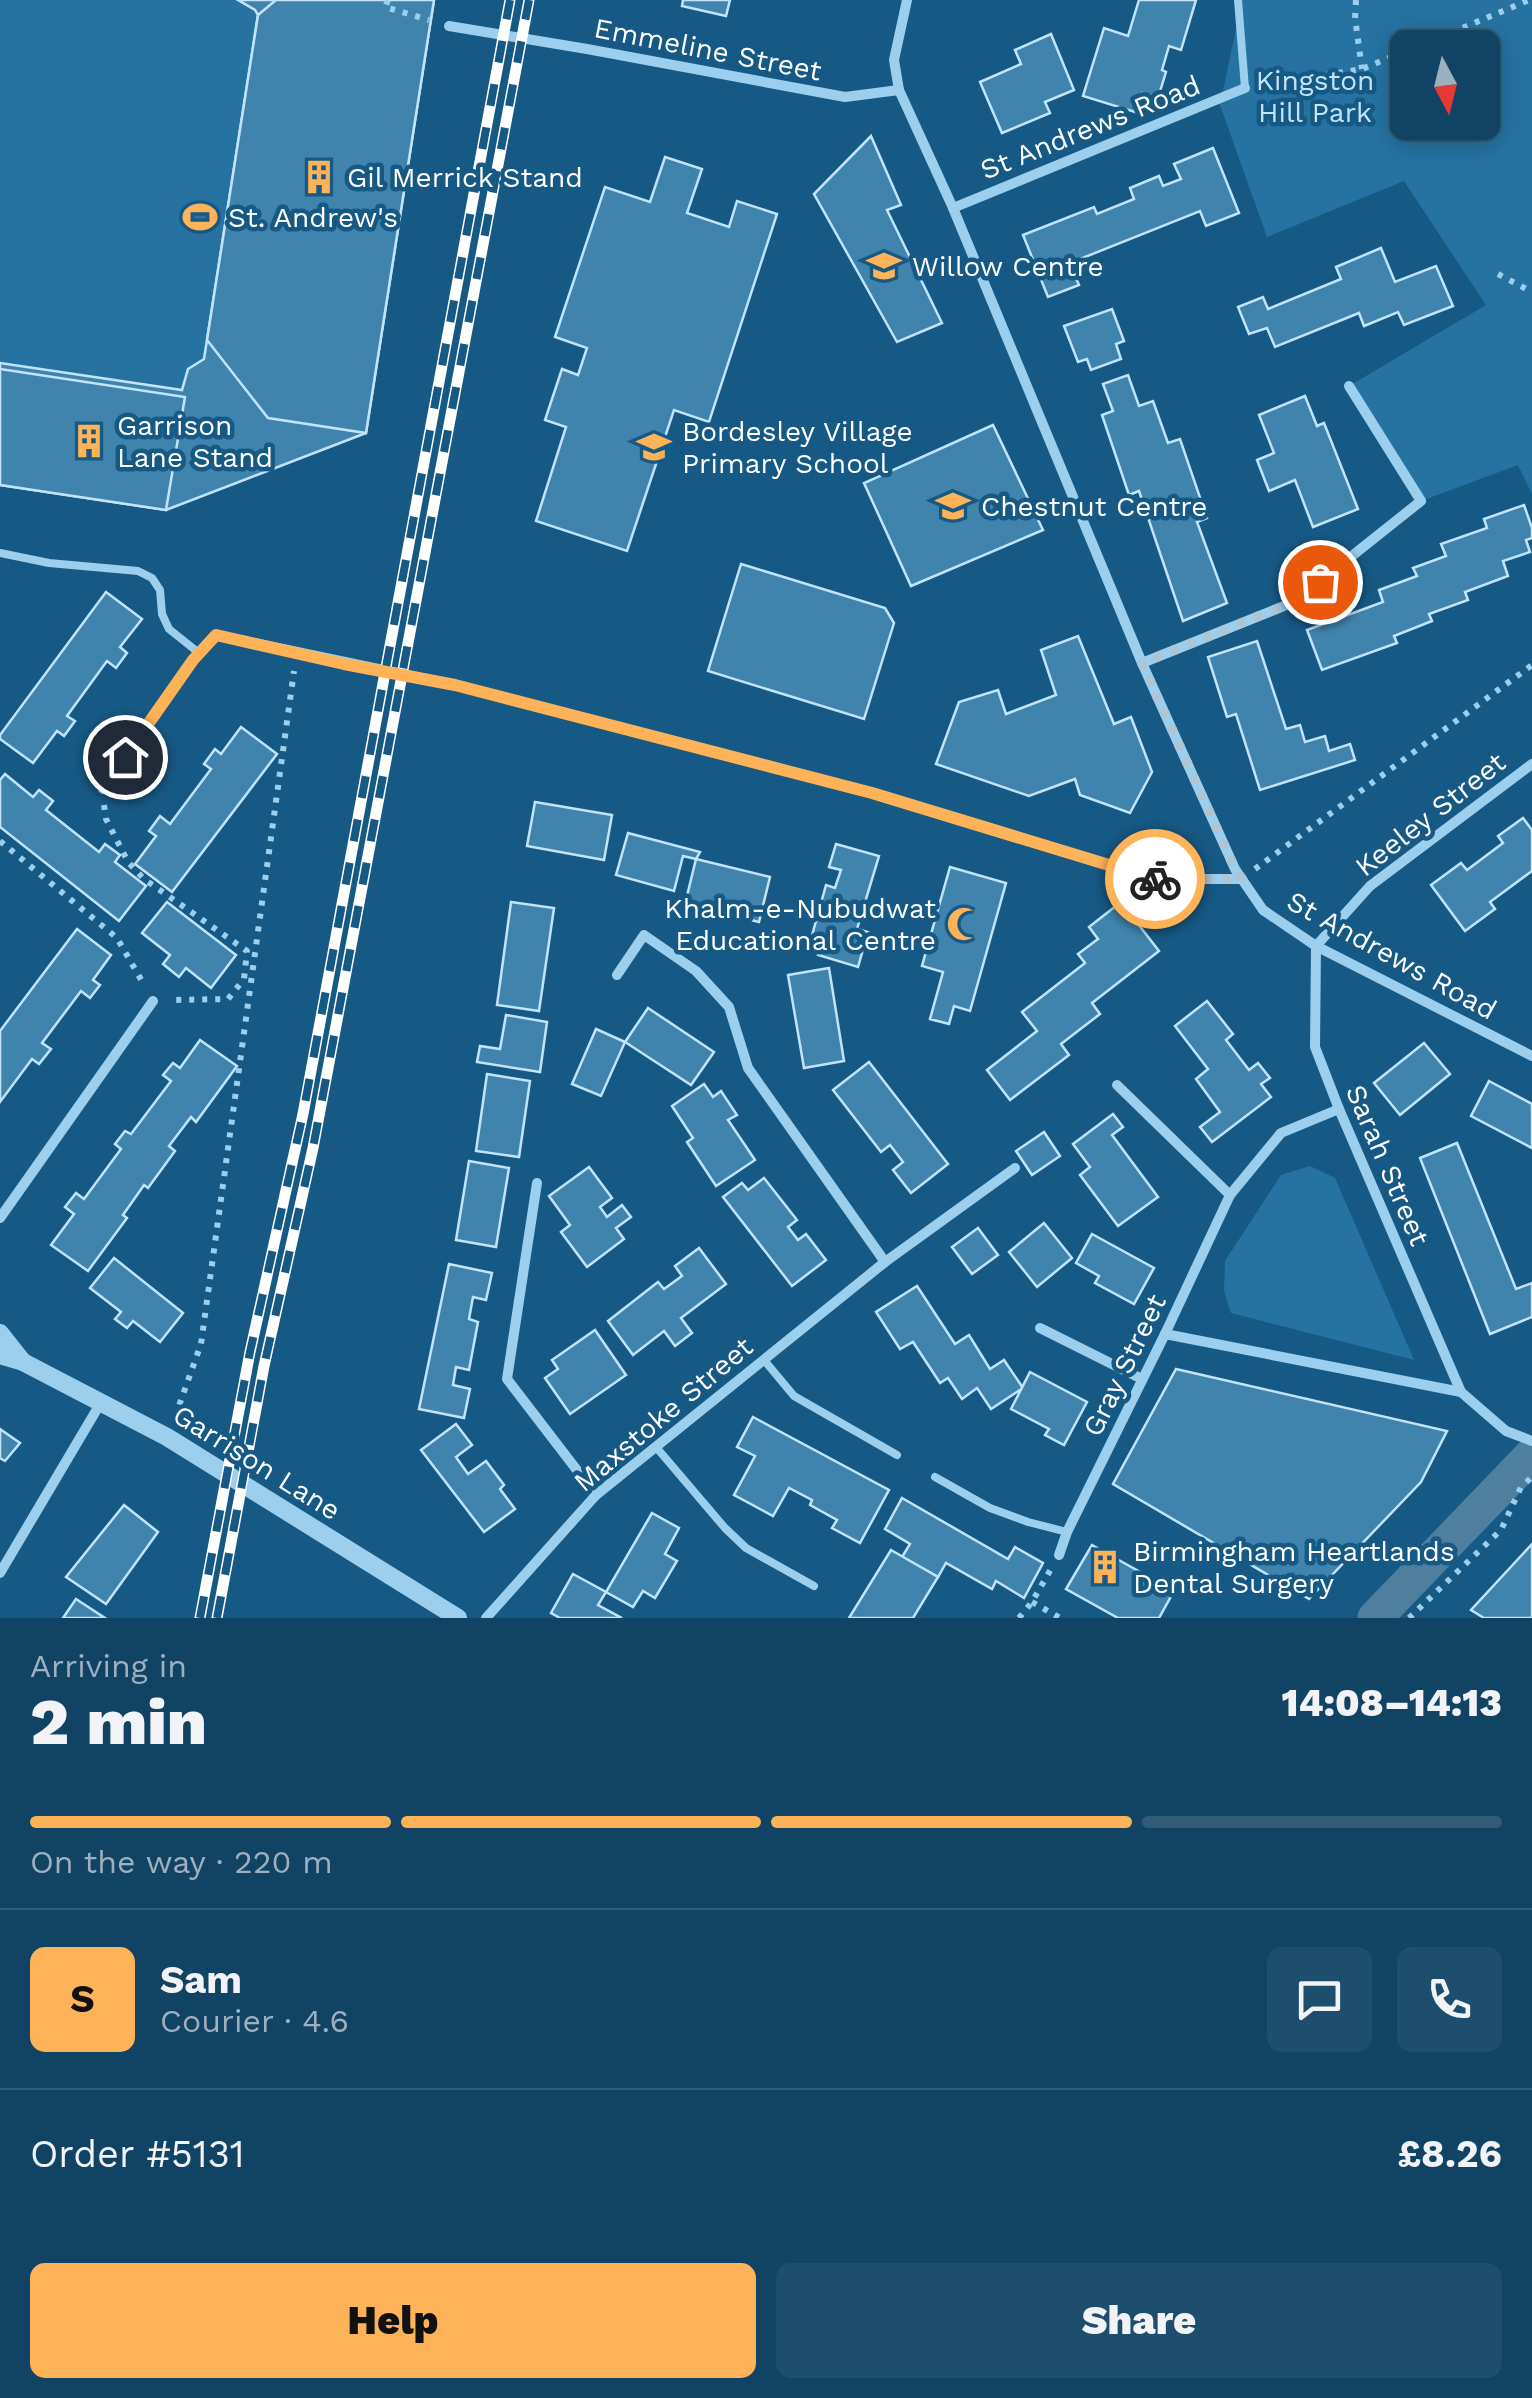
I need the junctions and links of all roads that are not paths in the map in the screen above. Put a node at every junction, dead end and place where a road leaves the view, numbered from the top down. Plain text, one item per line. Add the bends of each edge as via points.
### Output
1 (907, 0) edge
2 (1238, 0) edge
3 (450, 26) road end
4 (1245, 88) joint
5 (898, 90) junction
6 (953, 208) junction
7 (1349, 386) dead end
8 (0, 553) edge
9 (196, 657) junction
10 (1142, 663) junction
11 (1532, 764) edge
12 (102, 789) road end
13 (1242, 879) junction
14 (1316, 946) junction
15 (617, 976) dead end
16 (153, 1001) road end
17 (1532, 1056) edge
18 (1117, 1085) dead end
19 (1339, 1109) junction
20 (1015, 1168) dead end
21 (537, 1182) dead end
22 (1230, 1194) junction
23 (0, 1218) edge
24 (885, 1262) junction
25 (1040, 1328) dead end
26 (0, 1333) edge
27 (1164, 1334) junction
28 (0, 1355) edge
29 (764, 1360) junction
30 (23, 1362) junction
31 (1142, 1379) junction
32 (1461, 1392) junction
33 (100, 1404) junction
34 (1532, 1442) edge
35 (656, 1446) junction
36 (897, 1455) dead end
37 (935, 1478) dead end
38 (596, 1495) junction
39 (1067, 1532) junction
40 (1058, 1555) road end
41 (0, 1573) edge
42 (814, 1586) dead end
43 (458, 1618) edge
44 (486, 1618) edge

1 - 5 street, St Andrews Road via 894,60
2 - 4 lane
3 - 5 street, Emmeline Street via 845,97
4 - 6 street, St Andrews Road
5 - 6 street, St Andrews Road
6 - 10 street, St Andrews Road
7 - 10 street via 1421,500 1294,602
8 - 9 lane via 152,578 169,629
9 - 12 street
9 - 13 street via 216,635 455,685 872,793 1153,879
10 - 13 street, St Andrews Road
11 - 14 street, Keeley Street via 1370,886
13 - 14 street, St Andrews Road via 1264,910
14 - 17 street, St Andrews Road
14 - 19 street, Sarah Street via 1315,1047
15 - 24 street via 644,934 696,971 729,1007 748,1068
16 - 23 street
18 - 22 street
19 - 22 street, Gray Street via 1281,1133
19 - 32 street, Sarah Street
20 - 24 street, Maxstoke Street
21 - 38 street via 507,1379
22 - 27 street, Gray Street
24 - 29 street, Maxstoke Street
25 - 31 street
26 - 30 street, Garrison Lane
27 - 31 street, Gray Street
27 - 32 street
28 - 30 street, Garrison Lane
29 - 35 street, Maxstoke Street
29 - 36 lane via 794,1396
30 - 33 street, Garrison Lane
31 - 39 street, Gray Street
32 - 34 street via 1506,1431
33 - 41 street
33 - 43 street, Garrison Lane via 174,1442
35 - 38 street, Maxstoke Street
35 - 42 lane via 746,1548
37 - 39 lane via 990,1508
38 - 44 street, Maxstoke Street
39 - 40 street, Gray Street

